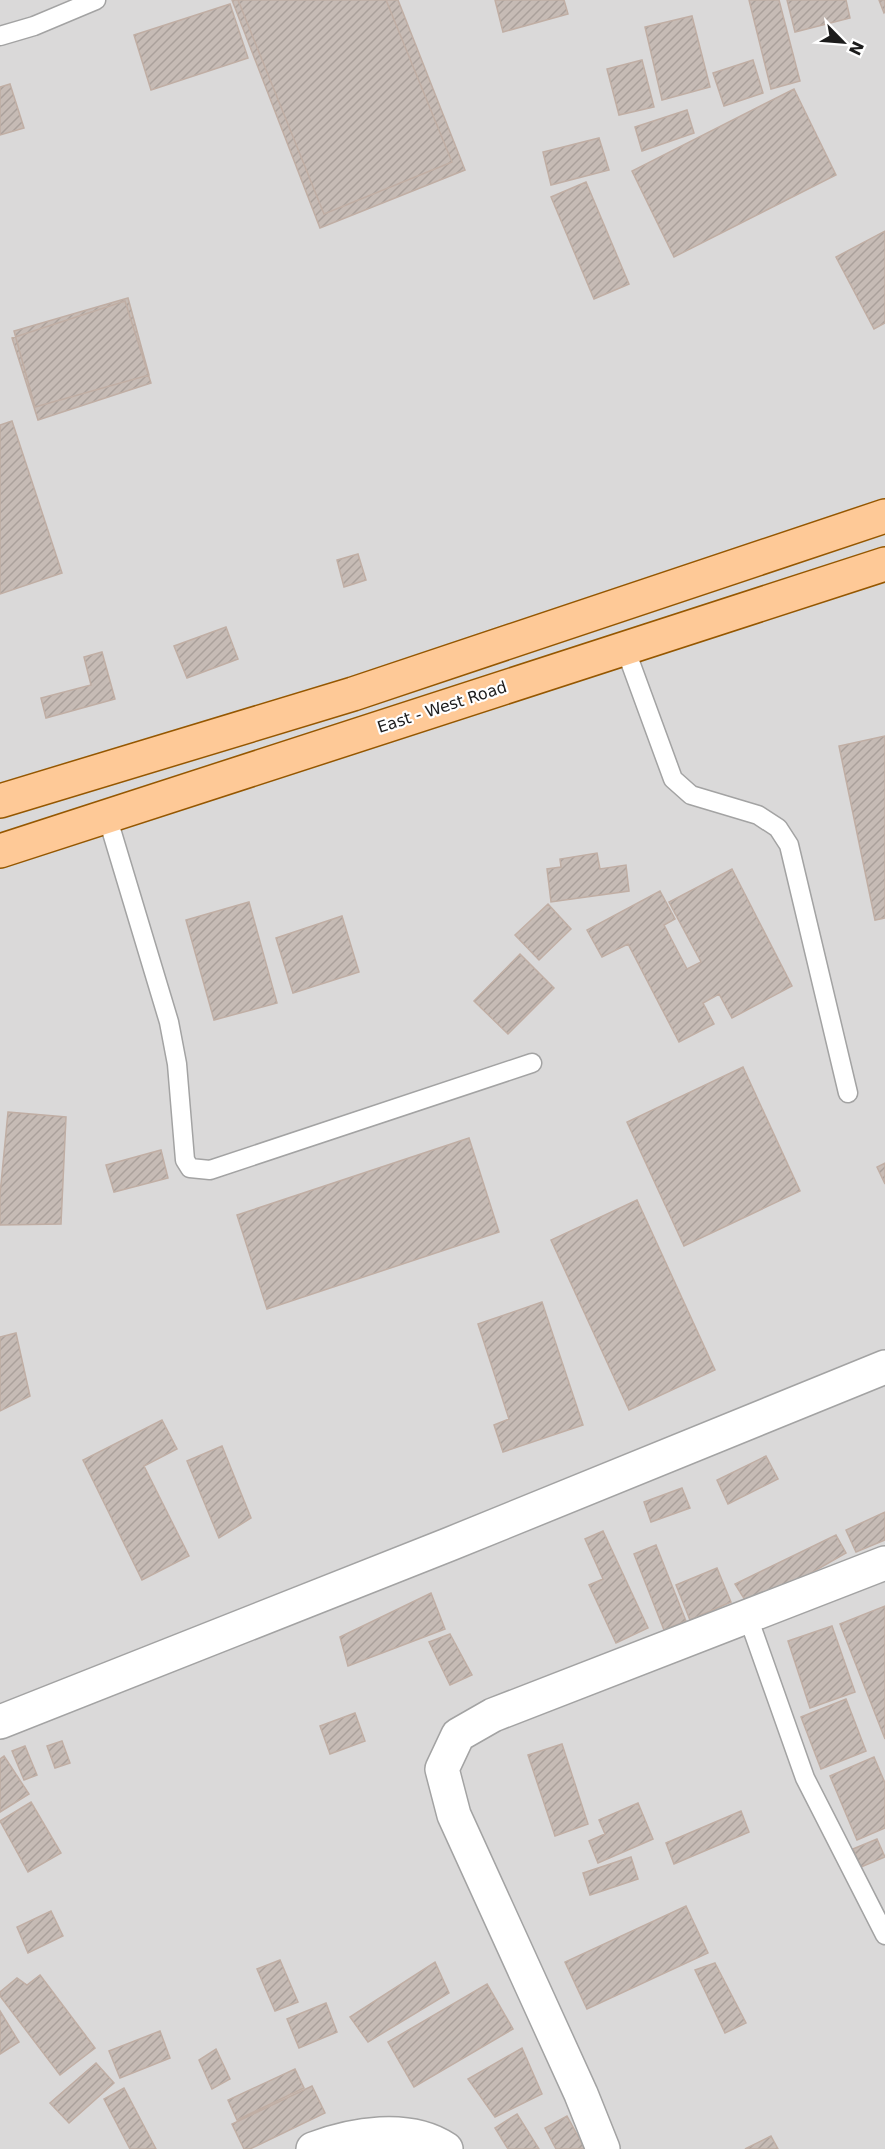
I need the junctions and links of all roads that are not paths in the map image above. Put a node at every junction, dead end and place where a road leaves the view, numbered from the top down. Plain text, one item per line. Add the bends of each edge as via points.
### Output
1 (96, 0) edge
2 (0, 36) edge
3 (885, 516) edge
4 (885, 564) edge
5 (625, 648) junction
6 (0, 801) edge
7 (107, 816) junction
8 (0, 851) edge
9 (532, 1063) dead end
10 (848, 1093) dead end
11 (885, 1366) edge
12 (885, 1563) edge
13 (748, 1617) junction
14 (0, 1722) edge
15 (885, 1935) edge
16 (313, 2149) edge
17 (446, 2149) edge
18 (603, 2149) edge

1 - 2 lane
3 - 6 main road via 353,694
4 - 5 main road, East - West Road
5 - 7 main road, East - West Road
5 - 10 lane via 673,779 691,795 758,815 778,828 789,845
7 - 8 main road, East - West Road
7 - 9 lane via 169,1022 177,1064 184,1160 190,1168 210,1170
11 - 14 street via 461,1540
12 - 13 street
13 - 15 lane via 805,1778
13 - 18 street via 494,1715 459,1734 442,1769 454,1815 582,2094
16 - 17 street via 371,2135 408,2135

